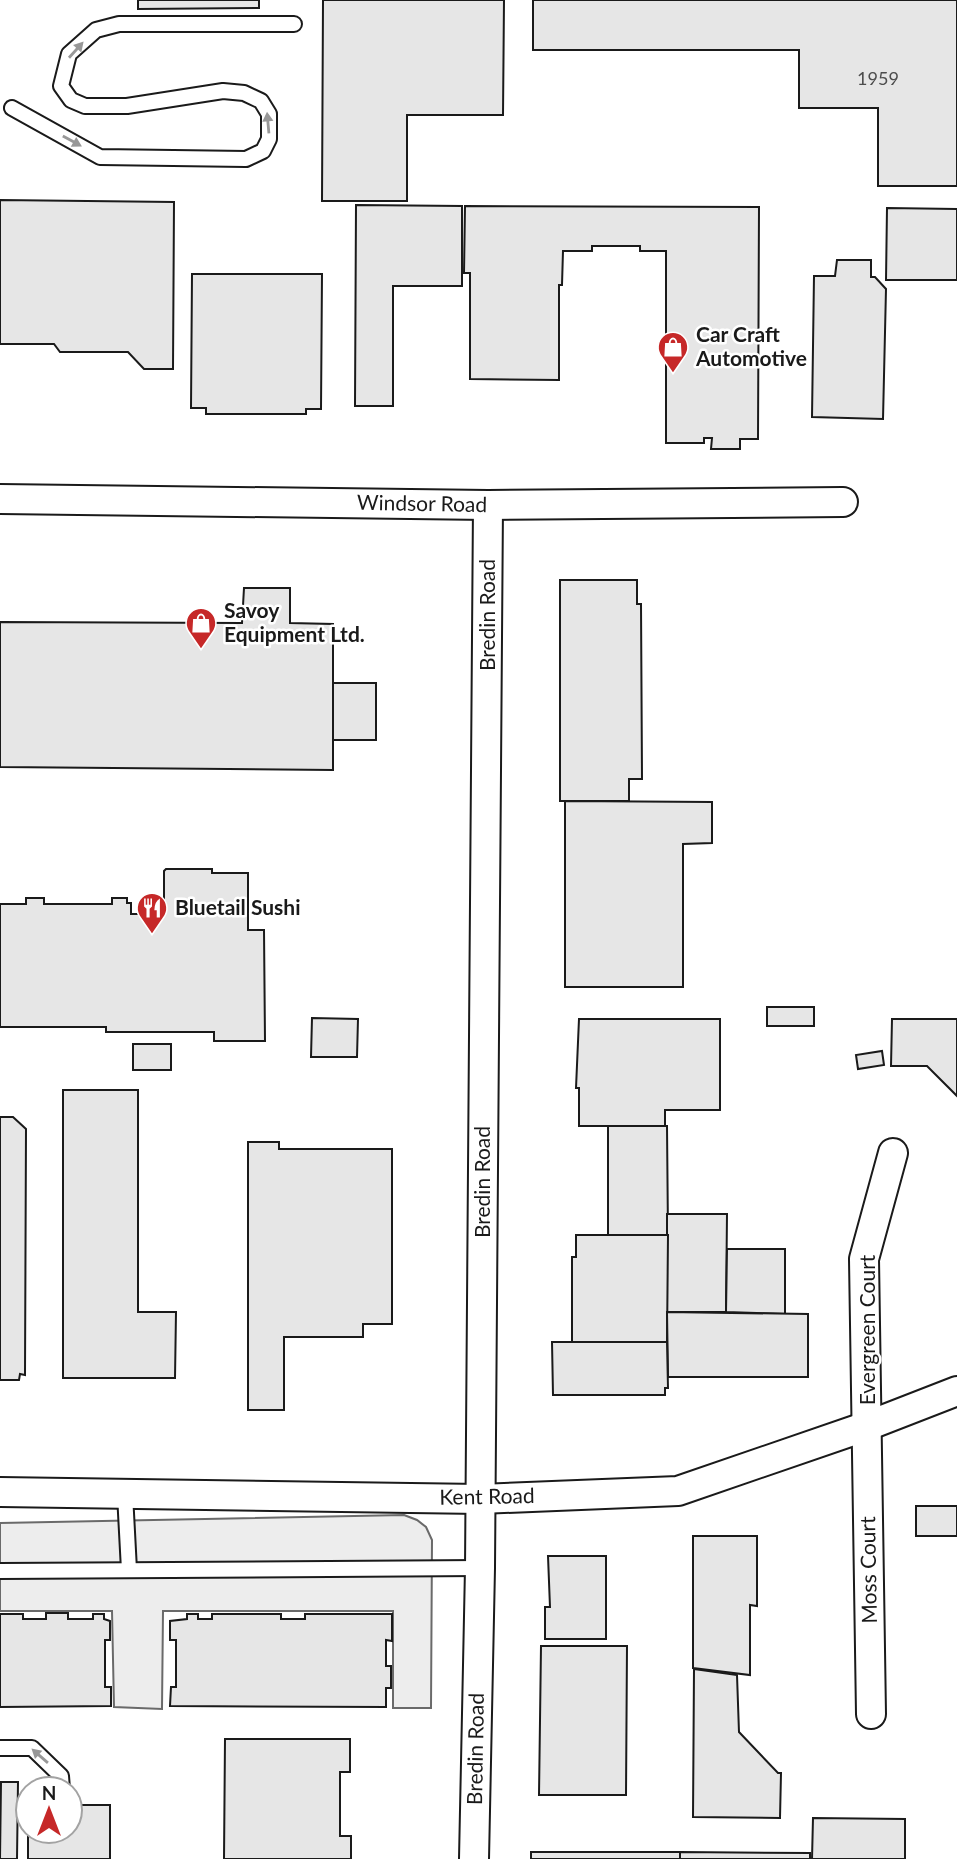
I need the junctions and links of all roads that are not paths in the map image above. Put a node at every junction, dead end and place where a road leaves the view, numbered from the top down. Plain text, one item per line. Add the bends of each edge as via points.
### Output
1 (294, 24) dead end
2 (12, 107) dead end
3 (0, 499) edge
4 (843, 502) dead end
5 (488, 505) junction
6 (894, 1153) dead end
7 (957, 1391) edge
8 (867, 1426) junction
9 (0, 1492) edge
10 (125, 1494) junction
11 (480, 1499) junction
12 (480, 1568) junction
13 (129, 1570) junction
14 (0, 1571) edge
15 (871, 1714) dead end
16 (0, 1748) edge
17 (60, 1775) edge
18 (474, 1859) edge

2 -> 1 lane via 100,157 246,159 263,151 270,139 270,114 261,101 223,91 127,106 85,106 71,100 61,86 69,54 96,30 119,24
3 - 5 street, Windsor Road
4 - 5 street, Windsor Road
5 - 11 street, Bredin Road
6 - 8 street, Evergreen Court via 864,1259
7 - 8 street, Kent Road
8 - 11 street, Kent Road via 678,1492
8 - 15 street, Moss Court
9 - 10 street, Kent Road
10 - 11 street, Kent Road
10 - 13 lane
11 - 12 street, Bredin Road
12 - 13 lane
12 - 18 street, Bredin Road
13 - 14 lane
17 -> 16 lane via 32,1748

